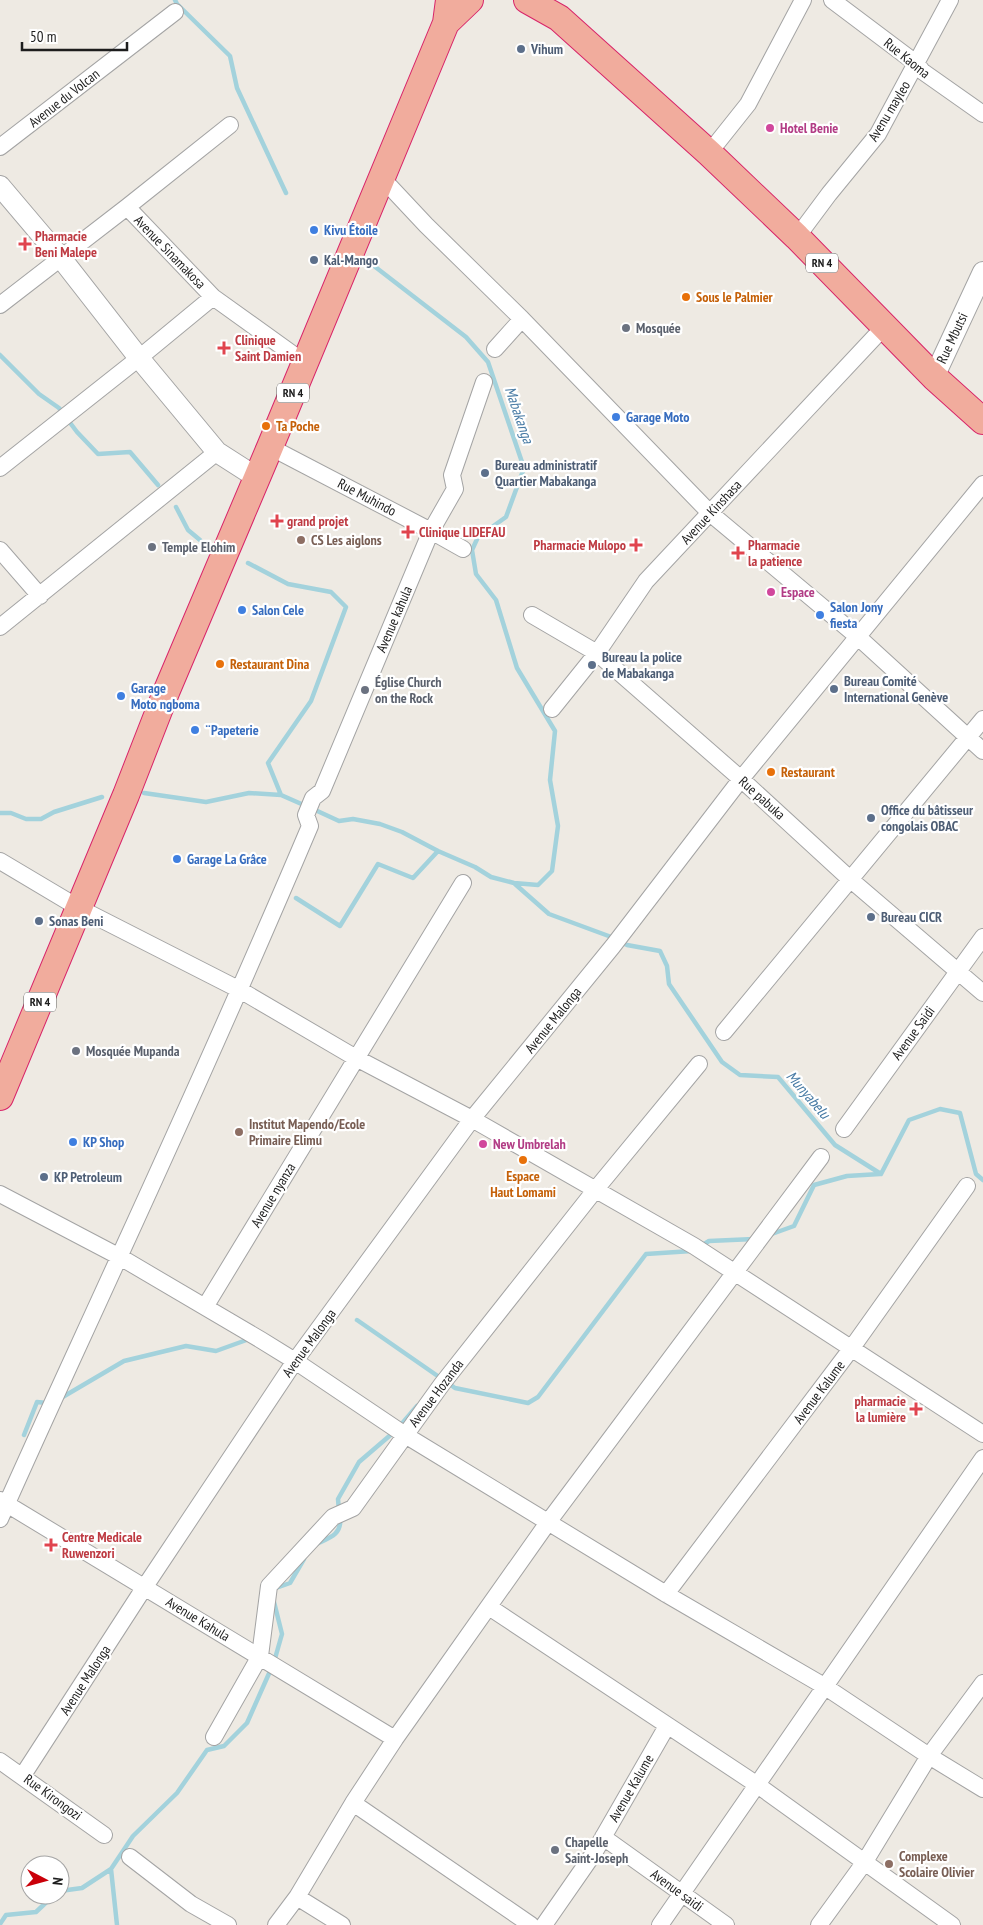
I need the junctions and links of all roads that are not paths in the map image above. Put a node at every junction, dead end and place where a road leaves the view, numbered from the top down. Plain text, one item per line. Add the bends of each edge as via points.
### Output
1 (470, 0) edge
2 (527, 0) edge
3 (803, 0) edge
4 (832, 0) edge
5 (950, 0) edge
6 (554, 9) edge
7 (175, 12) dead end
8 (447, 12) edge
9 (917, 64) junction
10 (983, 114) edge
11 (230, 125) dead end
12 (0, 147) edge
13 (709, 153) junction
14 (381, 177) junction
15 (0, 186) edge
16 (127, 207) junction
17 (797, 237) junction
18 (61, 258) junction
19 (983, 272) edge
20 (213, 297) junction
21 (0, 305) edge
22 (522, 319) junction
23 (884, 327) junction
24 (495, 349) dead end
25 (139, 358) junction
26 (305, 364) junction
27 (934, 377) junction
28 (484, 382) dead end
29 (983, 421) edge
30 (270, 447) junction
31 (217, 452) junction
32 (0, 468) edge
33 (256, 478) junction
34 (983, 484) edge
35 (710, 513) junction
36 (431, 531) junction
37 (462, 549) dead end
38 (0, 550) edge
39 (40, 596) junction
40 (532, 615) dead end
41 (0, 628) edge
42 (857, 636) junction
43 (597, 653) junction
44 (552, 709) dead end
45 (983, 719) edge
46 (968, 738) junction
47 (983, 751) edge
48 (741, 779) junction
49 (0, 861) edge
50 (851, 880) junction
51 (463, 883) dead end
52 (79, 908) junction
53 (983, 937) edge
54 (957, 971) junction
55 (240, 990) junction
56 (983, 993) edge
57 (724, 1032) dead end
58 (356, 1058) junction
59 (699, 1064) dead end
60 (0, 1097) edge
61 (472, 1118) junction
62 (844, 1129) dead end
63 (821, 1157) dead end
64 (967, 1186) dead end
65 (596, 1189) junction
66 (0, 1194) edge
67 (120, 1257) junction
68 (736, 1272) junction
69 (205, 1307) junction
70 (851, 1349) junction
71 (295, 1361) junction
72 (398, 1430) junction
73 (983, 1434) edge
74 (983, 1458) edge
75 (2, 1508) edge
76 (548, 1521) junction
77 (144, 1588) junction
78 (666, 1594) junction
79 (489, 1607) junction
80 (270, 1662) junction
81 (983, 1683) edge
82 (824, 1686) junction
83 (667, 1726) junction
84 (214, 1737) dead end
85 (396, 1738) junction
86 (929, 1756) junction
87 (0, 1760) edge
88 (23, 1776) junction
89 (756, 1784) junction
90 (983, 1789) edge
91 (353, 1803) junction
92 (104, 1835) dead end
93 (603, 1837) junction
94 (130, 1857) dead end
95 (864, 1863) junction
96 (682, 1894) junction
97 (297, 1897) junction
98 (228, 1925) edge
99 (276, 1925) edge
100 (342, 1925) edge
101 (531, 1925) edge
102 (544, 1925) edge
103 (660, 1925) edge
104 (726, 1925) edge
105 (819, 1925) edge
106 (952, 1925) edge

1 - 8 highway, RN 4
2 - 6 highway, RN 4
3 - 13 street via 748,104
4 - 9 street, Rue Kaoma
5 - 9 street, Avenu mayleo
6 - 13 highway, RN 4
7 - 12 street, Avenue du Volcan
8 - 14 highway, RN 4
9 - 10 street, Rue Kaoma via 922,71
9 - 17 street, Avenu mayleo via 878,134
11 - 16 street
13 - 17 highway, RN 4
14 - 22 street
14 - 26 highway, RN 4
15 - 18 street
16 - 18 street
16 - 20 street, Avenue Sinamakosa
17 - 23 highway, RN 4
18 - 21 street
18 - 25 street
19 - 27 street, Rue Mbutsi
20 - 25 street
20 - 26 street, Avenue Sinamakosa
22 - 24 street
22 - 35 street
23 - 27 highway, RN 4
23 - 35 street, Avenue Kinshasa
25 - 31 street
25 - 32 street
26 - 30 highway, RN 4
27 - 29 highway, RN 4
28 - 36 street, Avenue kahula via 452,475 455,489
30 - 33 highway, RN 4
30 - 36 street, Rue Muhindo
31 - 33 street
31 - 39 street
33 - 52 highway, RN 4
34 - 42 street, Avenue Malonga
35 - 42 street
35 - 43 street, Avenue Kinshasa via 646,581
36 - 37 street, Rue Muhindo
36 - 55 street, Avenue kahula via 322,791 313,798 306,815 310,826
38 - 39 street
39 - 41 street
40 - 43 street, Rue pabuka
42 - 46 street
42 - 48 street, Avenue Malonga
43 - 44 street, Avenue Kinshasa
43 - 48 street, Rue pabuka
45 - 46 street
46 - 47 street
46 - 50 street
48 - 50 street, Rue pabuka
48 - 61 street, Avenue Malonga via 613,946
49 - 52 street
50 - 54 street, Rue pabuka
50 - 57 street
51 - 58 street, Avenue nyanza
52 - 55 street
52 - 60 highway, RN 4
53 - 54 street, Avenue Saidi
54 - 56 street, Rue pabuka
54 - 62 street, Avenue Saidi
55 - 58 street
55 - 67 street, Avenue kahula
58 - 61 street
58 - 69 street, Avenue nyanza
59 - 65 street, Avenue Hozanda
61 - 65 street
61 - 71 street, Avenue Malonga
63 - 68 street
64 - 70 street, Avenue Kalume
65 - 68 street
65 - 72 street, Avenue Hozanda via 445,1380
66 - 67 street
67 - 69 street
67 - 75 street, Avenue kahula
68 - 70 street
68 - 76 street
69 - 71 street
70 - 73 street
70 - 78 street, Avenue Kalume
71 - 72 street
71 - 77 street, Avenue Malonga
72 - 76 street
72 - 80 street, Avenue Hozanda via 353,1508 333,1517 270,1586
74 - 82 street
75 - 77 street, Avenue Kahula
76 - 78 street
76 - 79 street
77 - 80 street, Avenue Kahula
77 - 88 street, Avenue Malonga
78 - 82 street
79 - 83 street
79 - 85 street
80 - 84 street, Avenue Hozanda
80 - 85 street, Avenue Kahula
81 - 86 street
82 - 86 street
82 - 89 street
83 - 89 street
83 - 93 street, Avenue Kalume
85 - 91 street
86 - 90 street
86 - 95 street
87 - 88 street, Rue Kirongozi
88 - 92 street, Rue Kirongozi
89 - 95 street
89 - 96 street
91 - 97 street
91 - 101 street
93 - 96 street, Avenue saidi
93 - 102 street, Avenue Kalume
94 - 98 street via 191,1904
95 - 105 street
95 - 106 street
96 - 103 street
96 - 104 street, Avenue saidi
97 - 99 street
97 - 100 street

